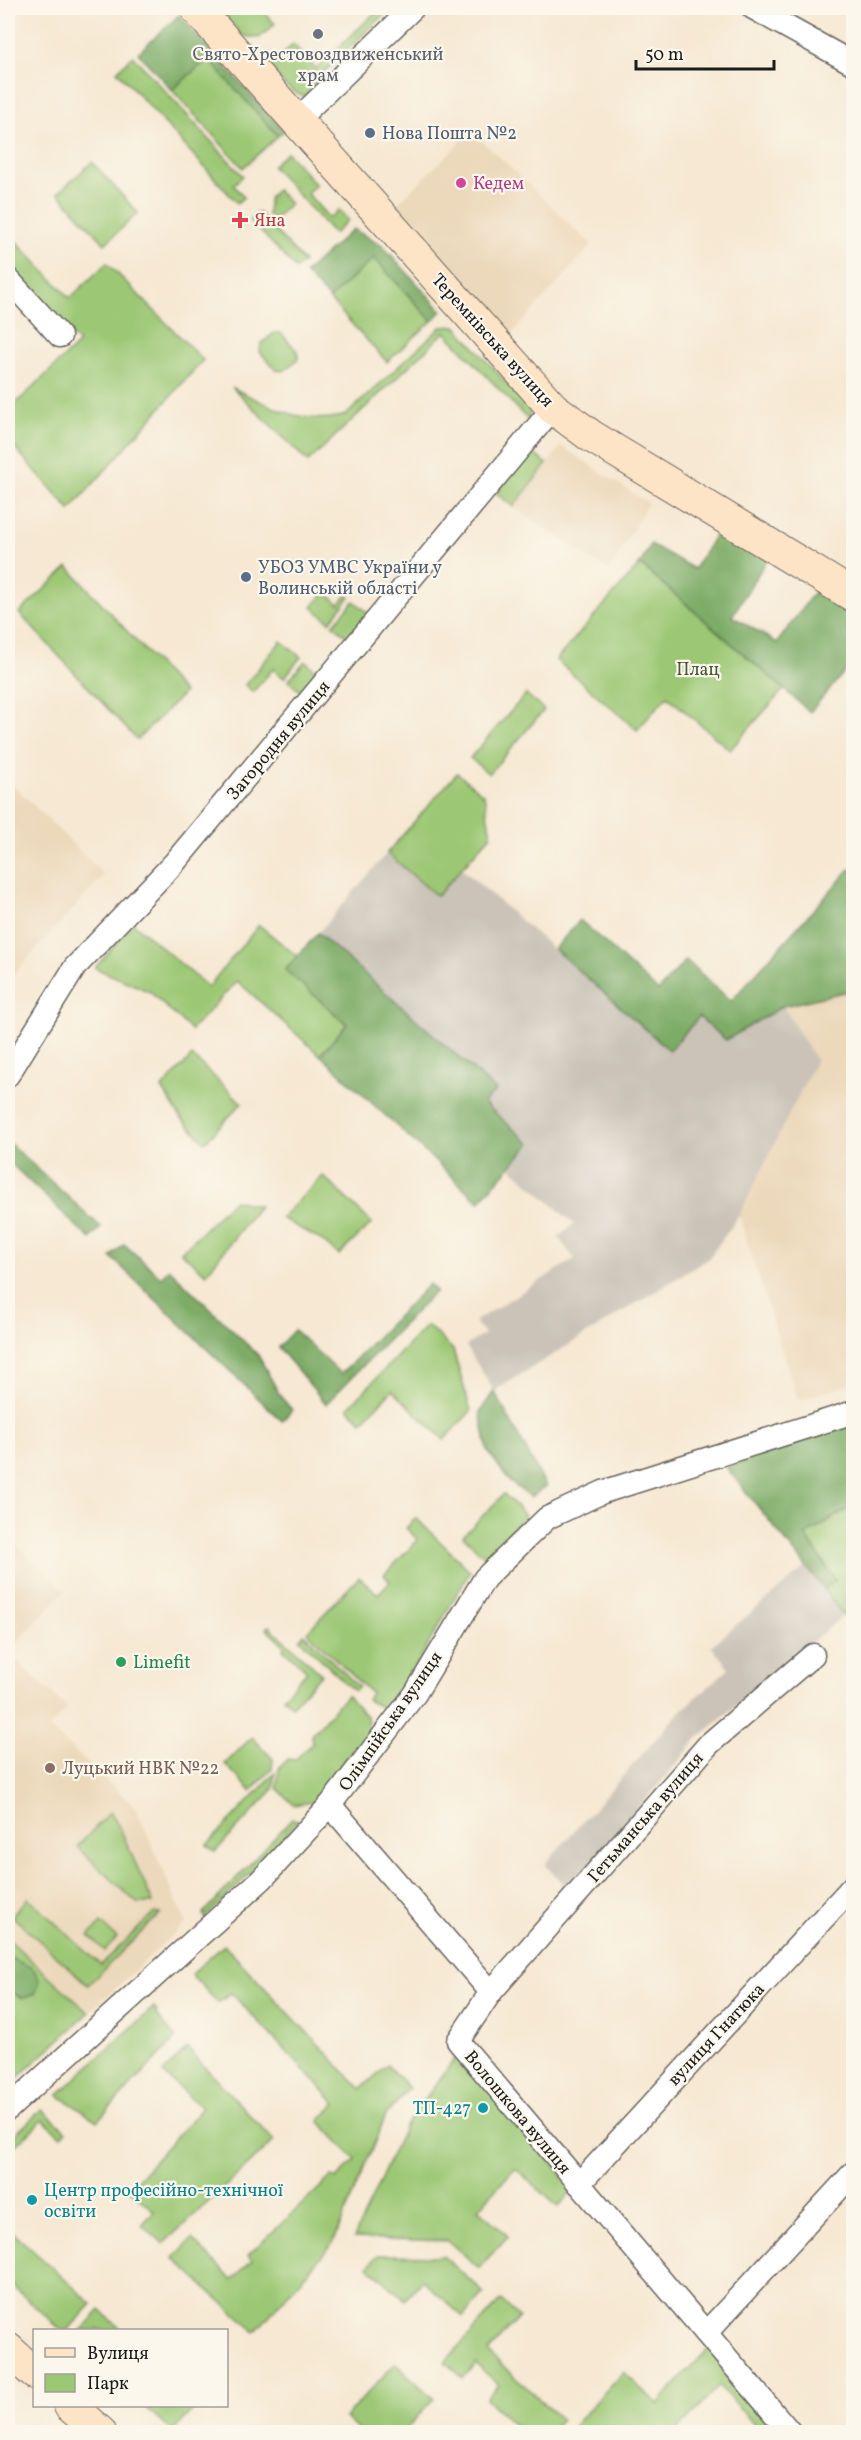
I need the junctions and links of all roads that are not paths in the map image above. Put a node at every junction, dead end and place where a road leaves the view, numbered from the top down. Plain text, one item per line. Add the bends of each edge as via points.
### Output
1 (196, 8) edge
2 (413, 8) edge
3 (753, 8) edge
4 (782, 14) edge
5 (854, 64) edge
6 (297, 120) junction
7 (8, 279) edge
8 (60, 336) dead end
9 (553, 408) junction
10 (854, 596) edge
11 (8, 1074) edge
12 (854, 1412) edge
13 (813, 1655) dead end
14 (330, 1805) junction
15 (854, 1885) edge
16 (491, 1992) junction
17 (8, 2109) edge
18 (854, 2172) edge
19 (579, 2184) junction
20 (706, 2333) junction
21 (8, 2349) edge
22 (33, 2372) edge
23 (71, 2407) edge
24 (100, 2433) edge
25 (790, 2433) edge

1 - 6 street, Теремнівська вулиця
2 - 6 street
3 - 4 street
4 - 5 street
6 - 9 street, Теремнівська вулиця
7 - 8 street
9 - 10 street, Теремнівська вулиця via 591,436
9 - 11 street, Загородня вулиця via 175,862 75,967
12 - 14 street, Олімпійська вулиця via 603,1492 547,1518 485,1578 415,1694
13 - 16 street, Гетьманська вулиця via 709,1744
14 - 16 street
14 - 17 street, Олімпійська вулиця via 262,1879
15 - 19 street, вулиця Гнатюка
16 - 19 street, Волошкова вулиця via 458,2041
18 - 20 street
19 - 20 street, Волошкова вулиця
20 - 25 street, Волошкова вулиця
21 - 22 street
23 - 24 street

